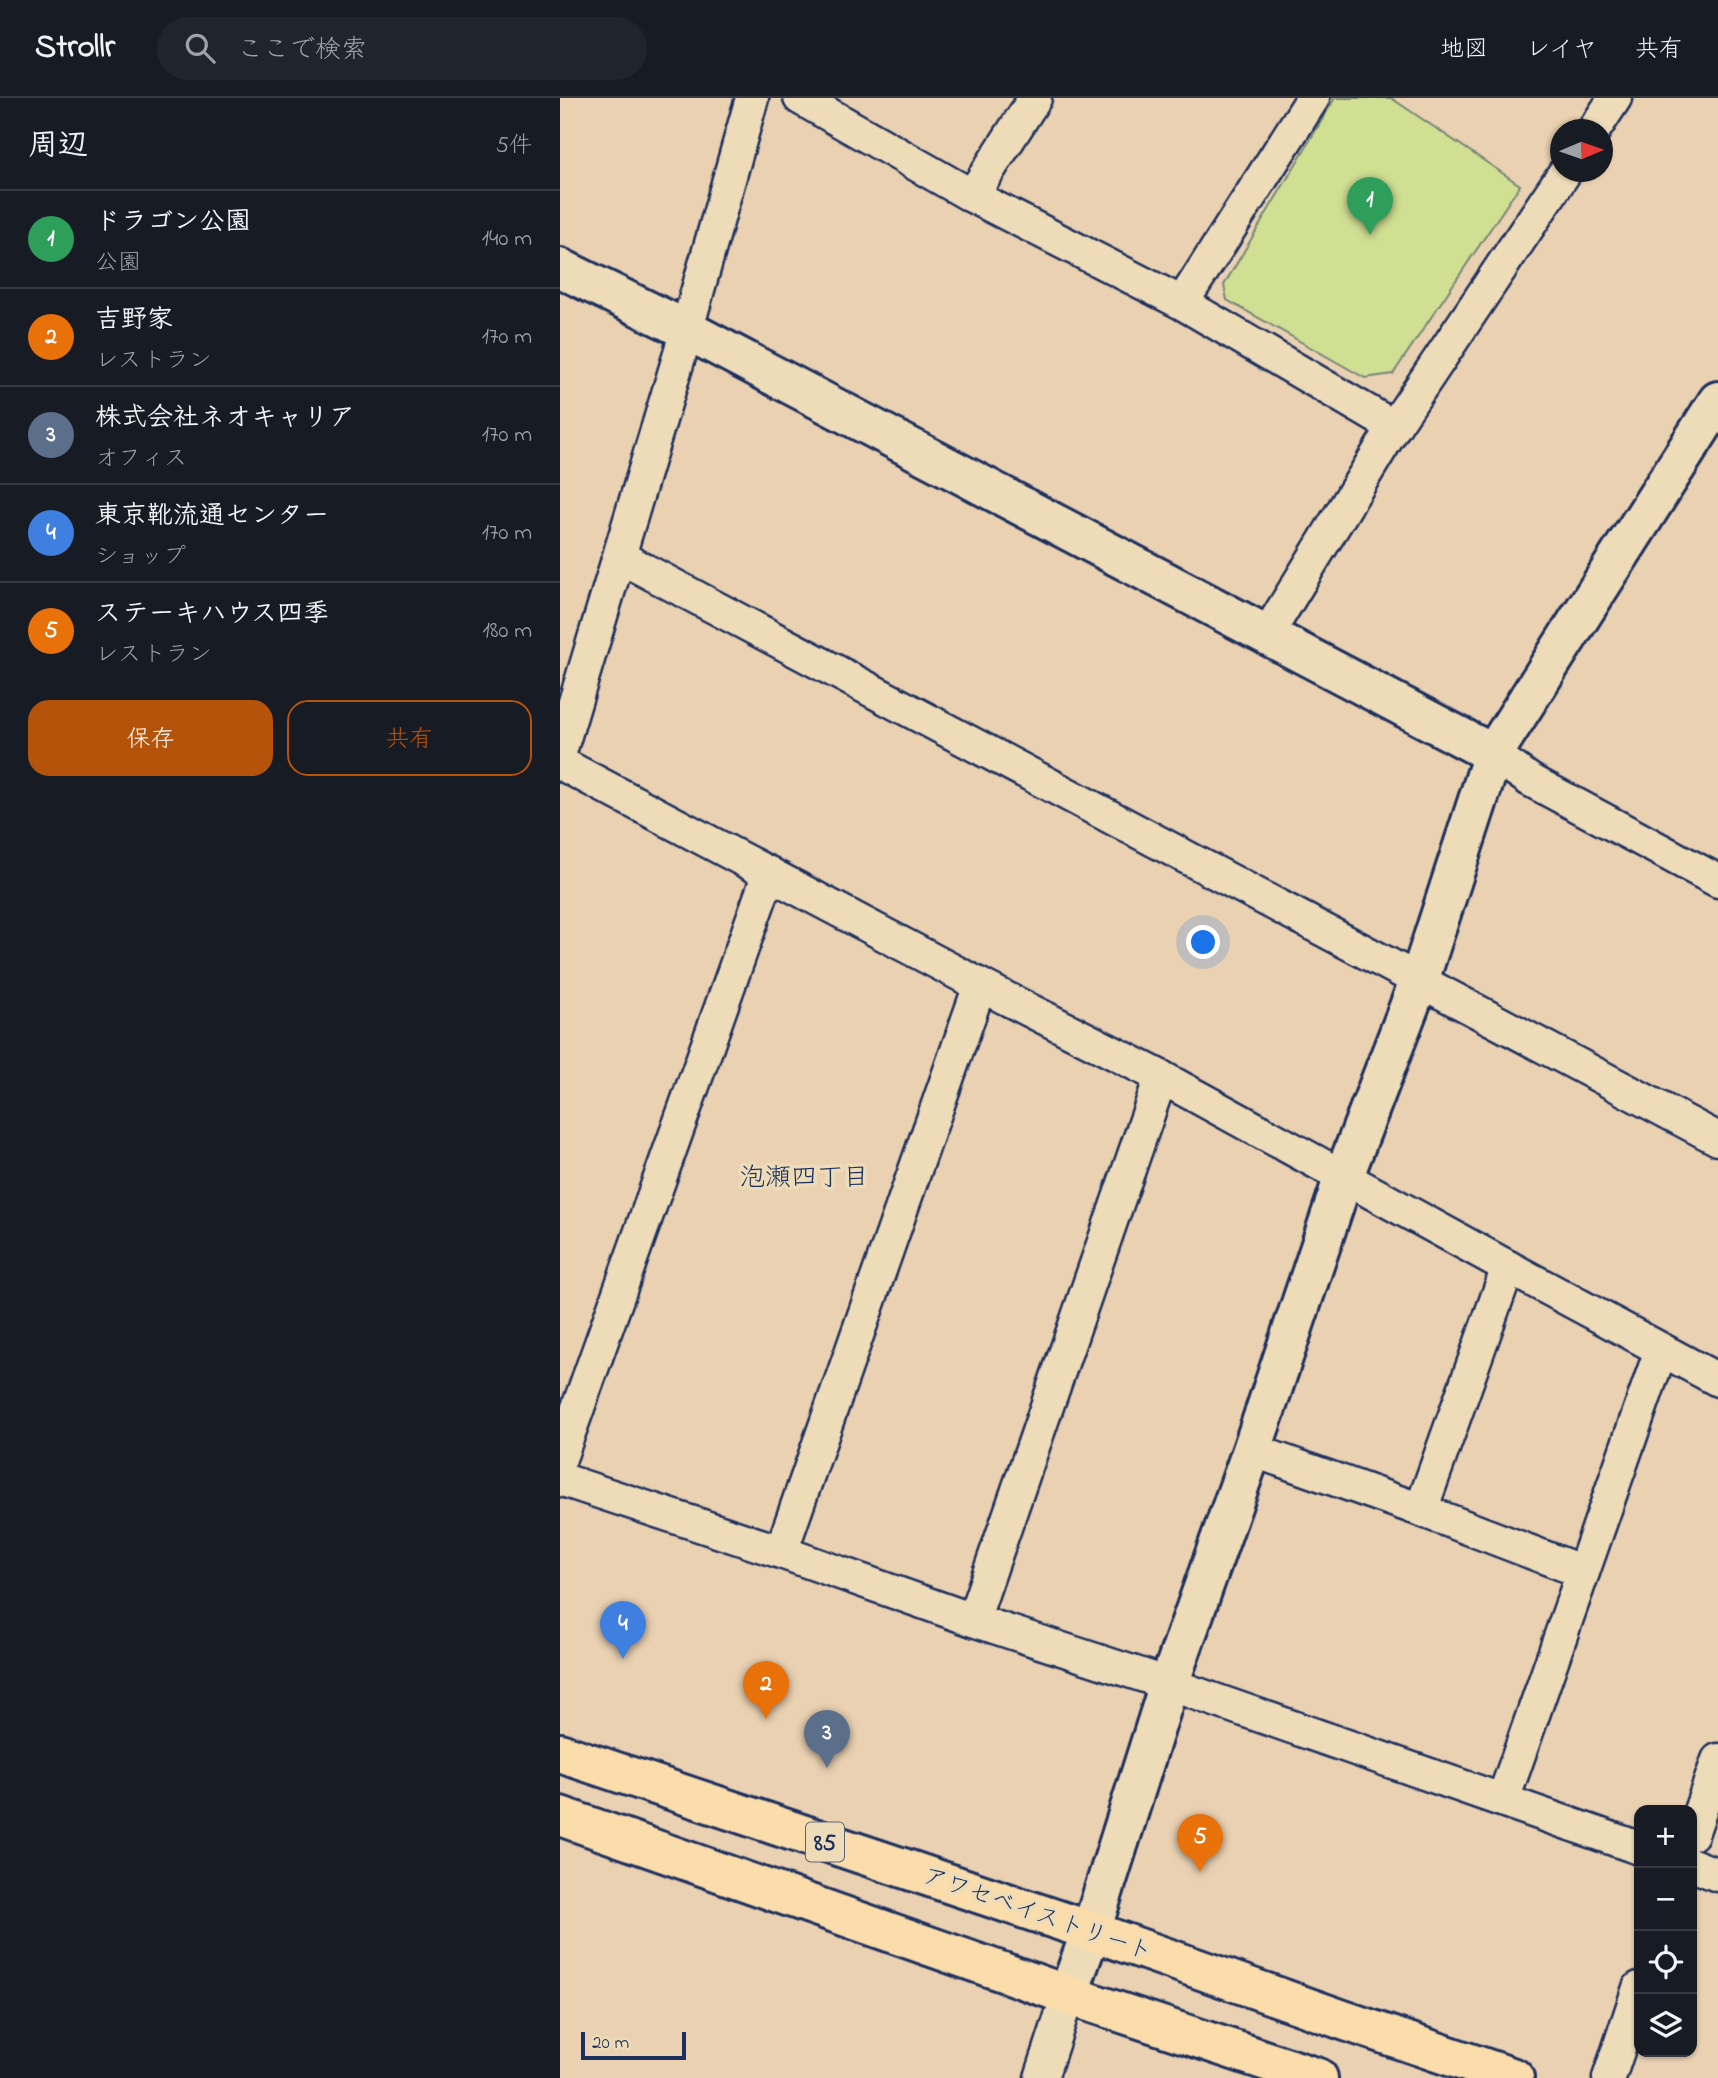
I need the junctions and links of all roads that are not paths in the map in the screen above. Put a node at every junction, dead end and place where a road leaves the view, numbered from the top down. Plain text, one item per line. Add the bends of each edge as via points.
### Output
1 (752, 98) edge
2 (800, 98) edge
3 (1035, 98) edge
4 (1313, 98) edge
5 (1615, 98) edge
6 (1601, 119) edge
7 (1558, 182) edge
8 (972, 196) junction
9 (560, 268) edge
10 (1182, 303) junction
11 (687, 330) junction
12 (1718, 401) edge
13 (1394, 427) junction
14 (620, 557) junction
15 (1267, 635) junction
16 (560, 752) edge
17 (1493, 754) junction
18 (560, 762) edge
19 (769, 873) junction
20 (1718, 881) edge
21 (1419, 981) junction
22 (980, 985) junction
23 (1161, 1077) junction
24 (1718, 1139) edge
25 (1344, 1176) junction
26 (1508, 1267) junction
27 (1661, 1350) junction
28 (1718, 1380) edge
29 (1252, 1450) junction
30 (560, 1458) edge
31 (560, 1479) edge
32 (1421, 1510) junction
33 (781, 1552) junction
34 (1583, 1572) junction
35 (973, 1620) junction
36 (1169, 1684) junction
37 (560, 1753) edge
38 (1718, 1760) edge
39 (1503, 1800) junction
40 (560, 1816) edge
41 (1697, 1820) edge
42 (1634, 1846) edge
43 (1697, 1868) edge
44 (1718, 1875) edge
45 (1091, 1931) junction
46 (1637, 1994) edge
47 (1068, 1995) junction
48 (1041, 2078) edge
49 (1318, 2078) edge
50 (1514, 2078) edge
51 (1609, 2078) edge

1 - 11 street
2 - 8 street
3 - 8 street
4 - 10 street
5 - 6 street
7 - 13 street
8 - 10 street
9 - 11 street
10 - 13 street
11 - 14 street
11 - 15 street
12 - 17 street
13 - 15 street
14 - 16 street
14 - 21 street
15 - 17 street
17 - 20 street via 1530,780
17 - 21 street
18 - 19 street
19 - 22 street
19 - 30 street
21 - 24 street
21 - 25 street
22 - 23 street
22 - 33 street
23 - 25 street
23 - 35 street
25 - 26 street
25 - 29 street
26 - 27 street
26 - 32 street
27 - 28 street
27 - 34 street
29 - 32 street
29 - 36 street
31 - 33 street
32 - 34 street
33 - 35 street
34 - 39 street
35 - 36 street
36 - 39 street
36 - 45 street
37 - 45 main road, アワセベイストリート / 85
38 - 41 street
39 - 42 street
40 - 47 main road
43 - 44 street
45 - 47 street
45 - 50 main road, アワセベイストリート / 85
46 - 51 street
47 - 48 street
47 - 49 main road

